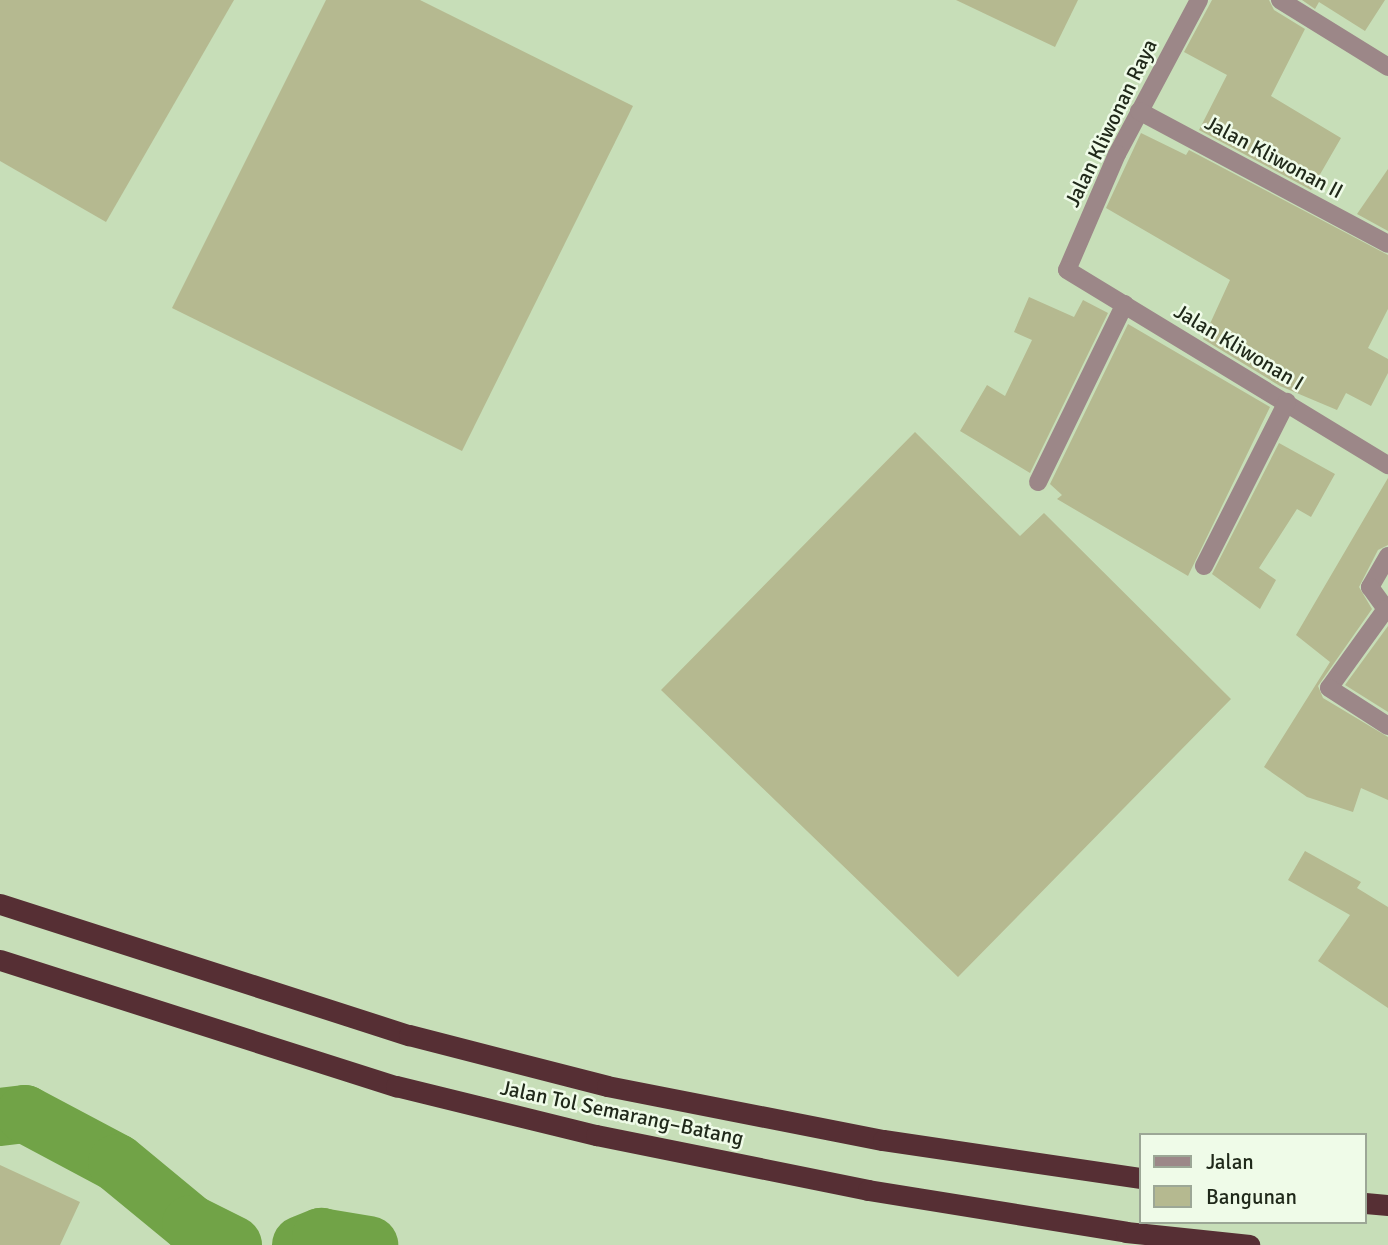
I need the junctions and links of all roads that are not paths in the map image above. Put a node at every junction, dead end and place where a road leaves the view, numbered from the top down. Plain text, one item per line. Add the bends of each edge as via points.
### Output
1 (1199, 0) edge
2 (1280, 0) edge
3 (1388, 67) edge
4 (1139, 111) junction
5 (1388, 244) edge
6 (1067, 268) joint
7 (1125, 304) junction
8 (1287, 402) junction
9 (1388, 466) edge
10 (1038, 482) dead end
11 (1388, 556) edge
12 (1204, 566) dead end
13 (1388, 726) edge
14 (0, 904) edge
15 (0, 960) edge
16 (1140, 1178) edge
17 (1367, 1203) edge
18 (1388, 1205) edge
19 (1248, 1245) edge

1 - 4 street, Jalan Kliwonan Raya
2 - 3 street
4 - 5 street, Jalan Kliwonan II
4 - 6 street, Jalan Kliwonan Raya
6 - 7 street, Jalan Kliwonan I
7 - 8 street, Jalan Kliwonan I
7 - 10 street
8 - 9 street, Jalan Kliwonan I
8 - 12 street
11 - 13 street via 1370,587 1386,609 1329,688
14 - 16 highway, Jalan Tol Semarang–Batang via 409,1035 607,1086 883,1140
15 - 19 highway, Jalan Tol Semarang–Batang via 397,1086 596,1135 881,1192 1126,1232
17 - 18 highway

